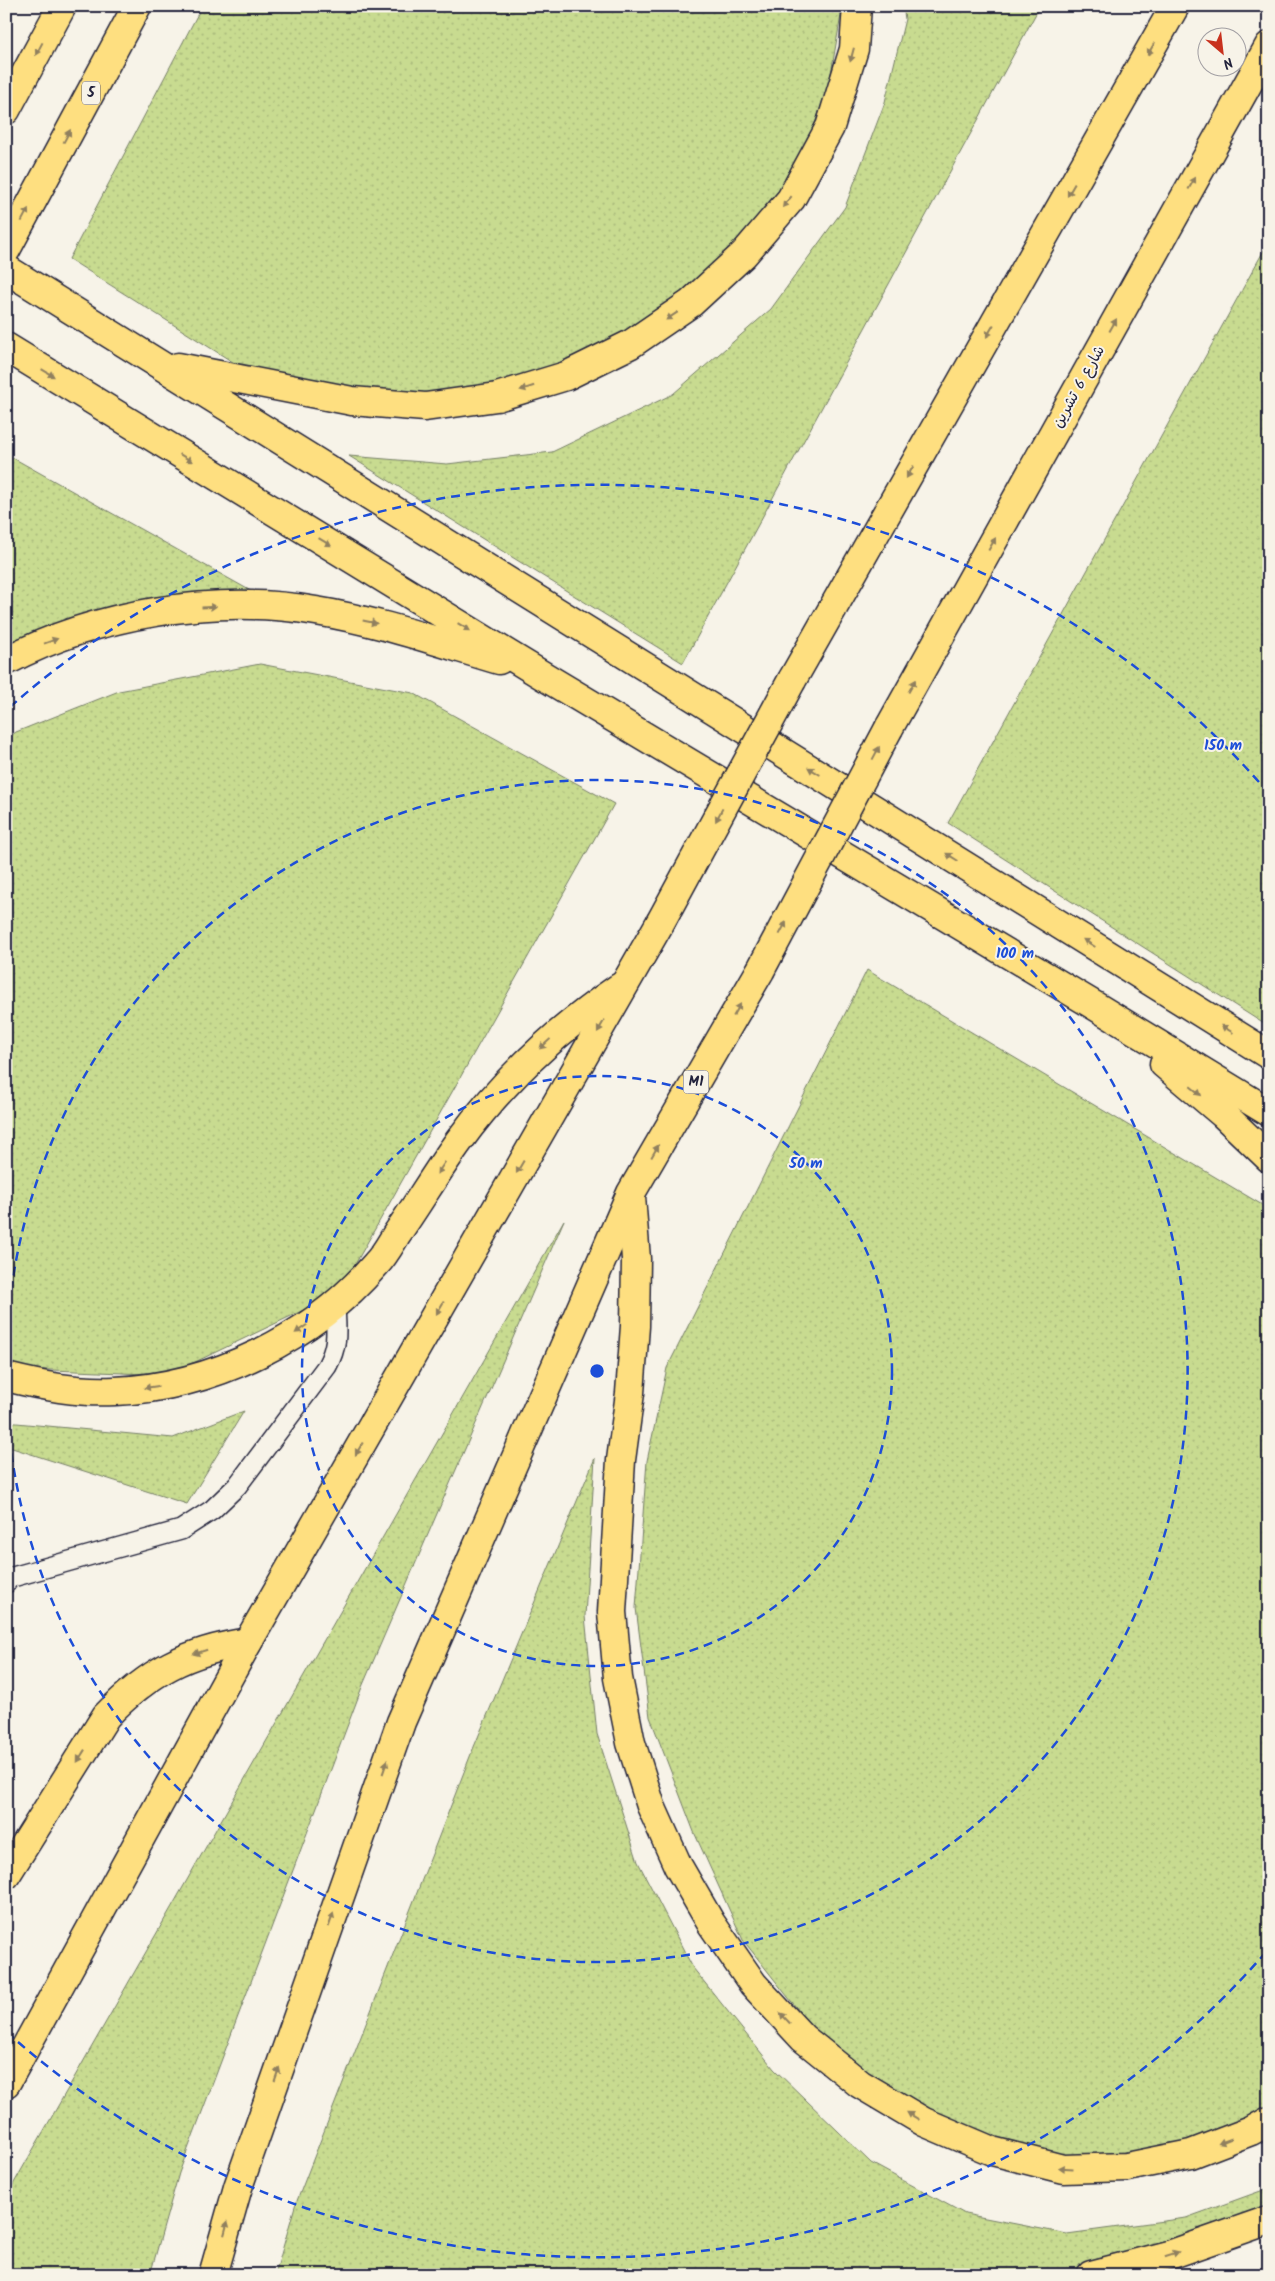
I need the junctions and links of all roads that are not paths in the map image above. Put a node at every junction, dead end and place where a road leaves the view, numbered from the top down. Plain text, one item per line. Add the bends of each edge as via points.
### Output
1 (62, 6) edge
2 (136, 6) edge
3 (857, 6) edge
4 (1175, 6) edge
5 (1269, 46) edge
6 (6, 110) edge
7 (6, 250) edge
8 (6, 269) edge
9 (6, 348) edge
10 (162, 364) junction
11 (6, 661) edge
12 (537, 672) junction
13 (626, 984) junction
14 (1092, 1004) junction
15 (1269, 1054) edge
16 (1269, 1112) edge
17 (1269, 1158) edge
18 (631, 1193) junction
19 (335, 1306) junction
20 (6, 1377) edge
21 (6, 1583) edge
22 (248, 1642) junction
23 (6, 1875) edge
24 (6, 2082) edge
25 (1269, 2121) edge
26 (1269, 2220) edge
27 (213, 2275) edge
28 (1091, 2275) edge

1 -> 6 main road
7 -> 2 main road, 5
3 -> 10 main road via 854,49 830,127 791,199 744,254 691,303 631,344 566,376 505,395 425,407 352,402
4 -> 13 main road, bridge via 792,680
18 -> 5 main road, شارع 6 تشرين / M1, bridge via 760,971 889,728
8 - 10 main road
9 -> 12 main road
15 -> 10 main road
11 -> 12 main road via 97,624 169,609 242,605 315,610 386,626
12 - 14 main road
13 -> 19 main road via 551,1038 517,1070 459,1142 376,1264
13 -> 22 main road
14 - 16 main road
14 -> 17 main road via 1223,1114
25 -> 18 main road via 1191,2154 1127,2167 1063,2169 992,2151 924,2122 860,2084 803,2038 748,1976 711,1923 678,1866 655,1814 631,1743 618,1678 612,1612 621,1460 635,1326 636,1258
27 -> 18 main road via 238,2187 400,1722
19 -> 20 main road via 288,1338 238,1363 178,1383 114,1391 51,1388
19 - 21 lane via 337,1339 334,1354 237,1486 212,1510 181,1530 9,1578
22 -> 23 main road via 221,1646 186,1658 146,1679 124,1696 106,1716
22 - 24 main road
28 -> 26 main road via 1172,2254

